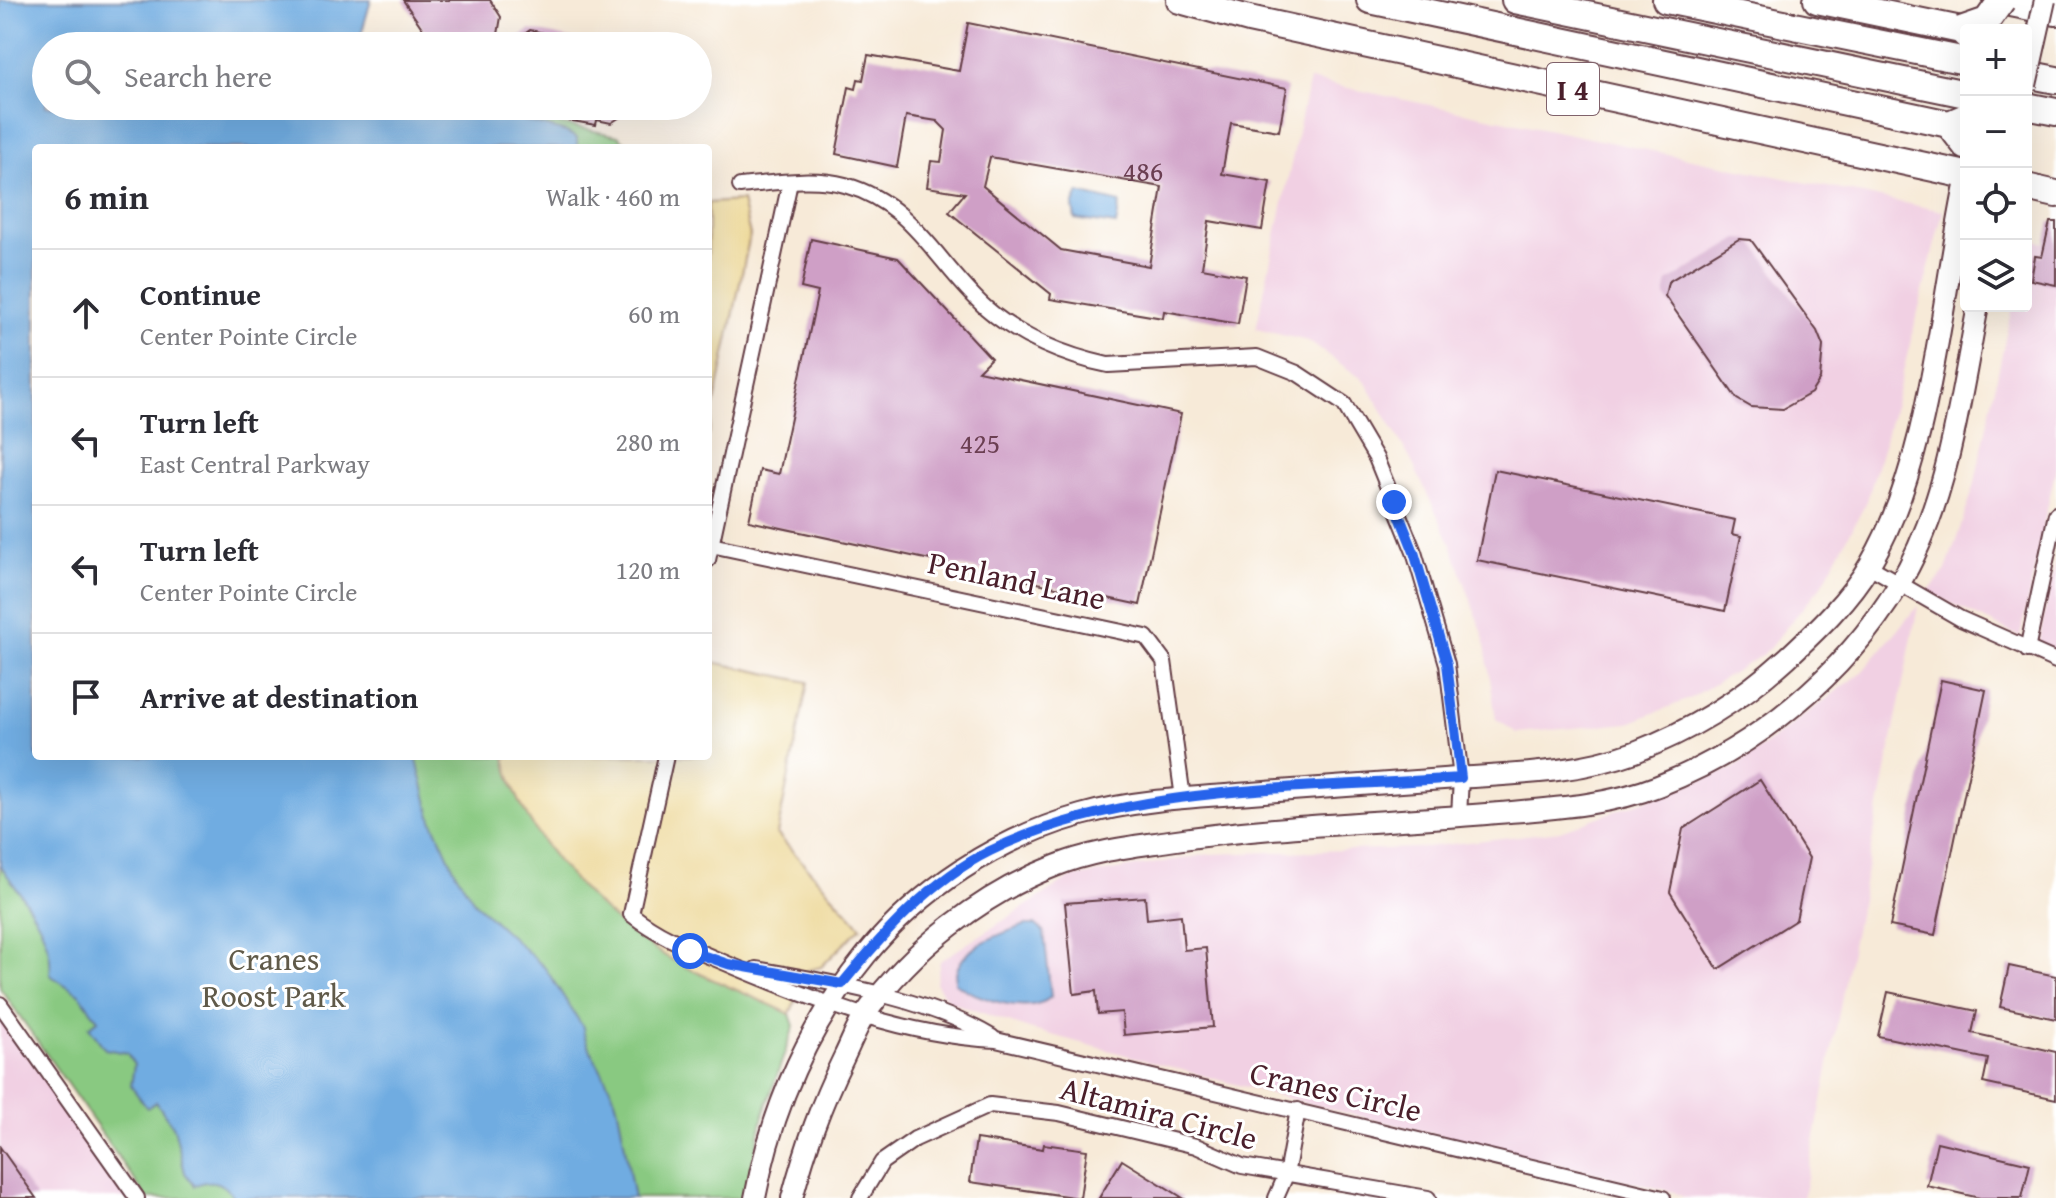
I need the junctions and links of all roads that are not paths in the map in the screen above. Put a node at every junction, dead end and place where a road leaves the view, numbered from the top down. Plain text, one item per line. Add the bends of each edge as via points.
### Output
1 (1180, 0) edge
2 (1370, 0) edge
3 (1515, 0) edge
4 (1666, 0) edge
5 (1817, 0) edge
6 (2001, 0) edge
7 (2045, 0) edge
8 (2056, 12) edge
9 (1999, 24) edge
10 (1954, 30) edge
11 (2032, 58) edge
12 (1960, 60) edge
13 (2032, 75) edge
14 (2056, 80) edge
15 (1960, 93) edge
16 (2032, 107) edge
17 (2056, 112) edge
18 (1947, 120) edge
19 (1960, 138) edge
20 (1960, 174) edge
21 (790, 182) junction
22 (740, 186) dead end
23 (2032, 188) edge
24 (2056, 194) edge
25 (1960, 210) edge
26 (1977, 312) edge
27 (2056, 514) edge
28 (712, 543) edge
29 (712, 552) edge
30 (1869, 566) junction
31 (1898, 586) junction
32 (2027, 650) junction
33 (2056, 661) edge
34 (665, 760) edge
35 (1461, 778) junction
36 (1183, 798) junction
37 (1459, 816) junction
38 (728, 964) junction
39 (842, 984) junction
40 (881, 996) junction
41 (0, 1004) edge
42 (827, 1005) junction
43 (864, 1015) junction
44 (996, 1040) junction
45 (1298, 1110) junction
46 (1286, 1175) junction
47 (137, 1198) edge
48 (755, 1198) edge
49 (792, 1198) edge
50 (860, 1198) edge
51 (1276, 1198) edge
52 (1428, 1198) edge
53 (1663, 1198) edge

1 - 20 highway, I 4
2 - 18 highway
3 - 15 highway
4 - 12 highway
5 - 10 highway
6 - 8 highway
6 - 9 main road
6 - 10 highway, bridge via 1987,21
7 - 11 main road, bridge
13 - 14 highway
16 - 17 highway
18 - 19 highway
21 - 22 street
21 - 28 street
21 - 35 street via 843,184 899,210 986,308 1031,338 1108,365 1257,357 1297,373 1344,404 1376,458 1414,552 1447,664
23 - 24 highway
25 - 30 main road via 1907,475
26 - 31 main road via 1941,481 1918,548
27 - 32 street
29 - 36 street, Penland Lane via 1146,637 1164,661
30 - 31 street
30 - 35 main road via 1814,634 1708,717 1633,752 1550,772
31 - 32 street
31 - 37 main road via 1850,655 1793,707 1733,749 1657,787 1569,807
32 - 33 street
34 - 38 street via 631,914 690,951
35 - 36 main road
35 - 37 street
36 - 39 main road via 1081,815 988,852 886,930
37 - 40 main road via 1211,835 1099,851 1054,866 966,913
38 - 39 street, Cranes Circle
38 - 42 street, Cranes Circle
39 - 40 street, Cranes Circle
39 - 42 main road
40 - 43 main road
40 - 44 street, Cranes Circle via 971,1025
41 - 47 street
42 - 43 street, Cranes Circle
42 - 48 main road via 786,1087
43 - 44 street, Cranes Circle via 961,1038
43 - 49 main road via 813,1121
44 - 45 street, Cranes Circle
45 - 46 street
45 - 53 street, Cranes Circle
46 - 50 street, Altamira Circle via 1242,1166 1196,1146 1059,1113 990,1105 915,1139 882,1162
46 - 51 street
46 - 52 street, Altamira Circle

